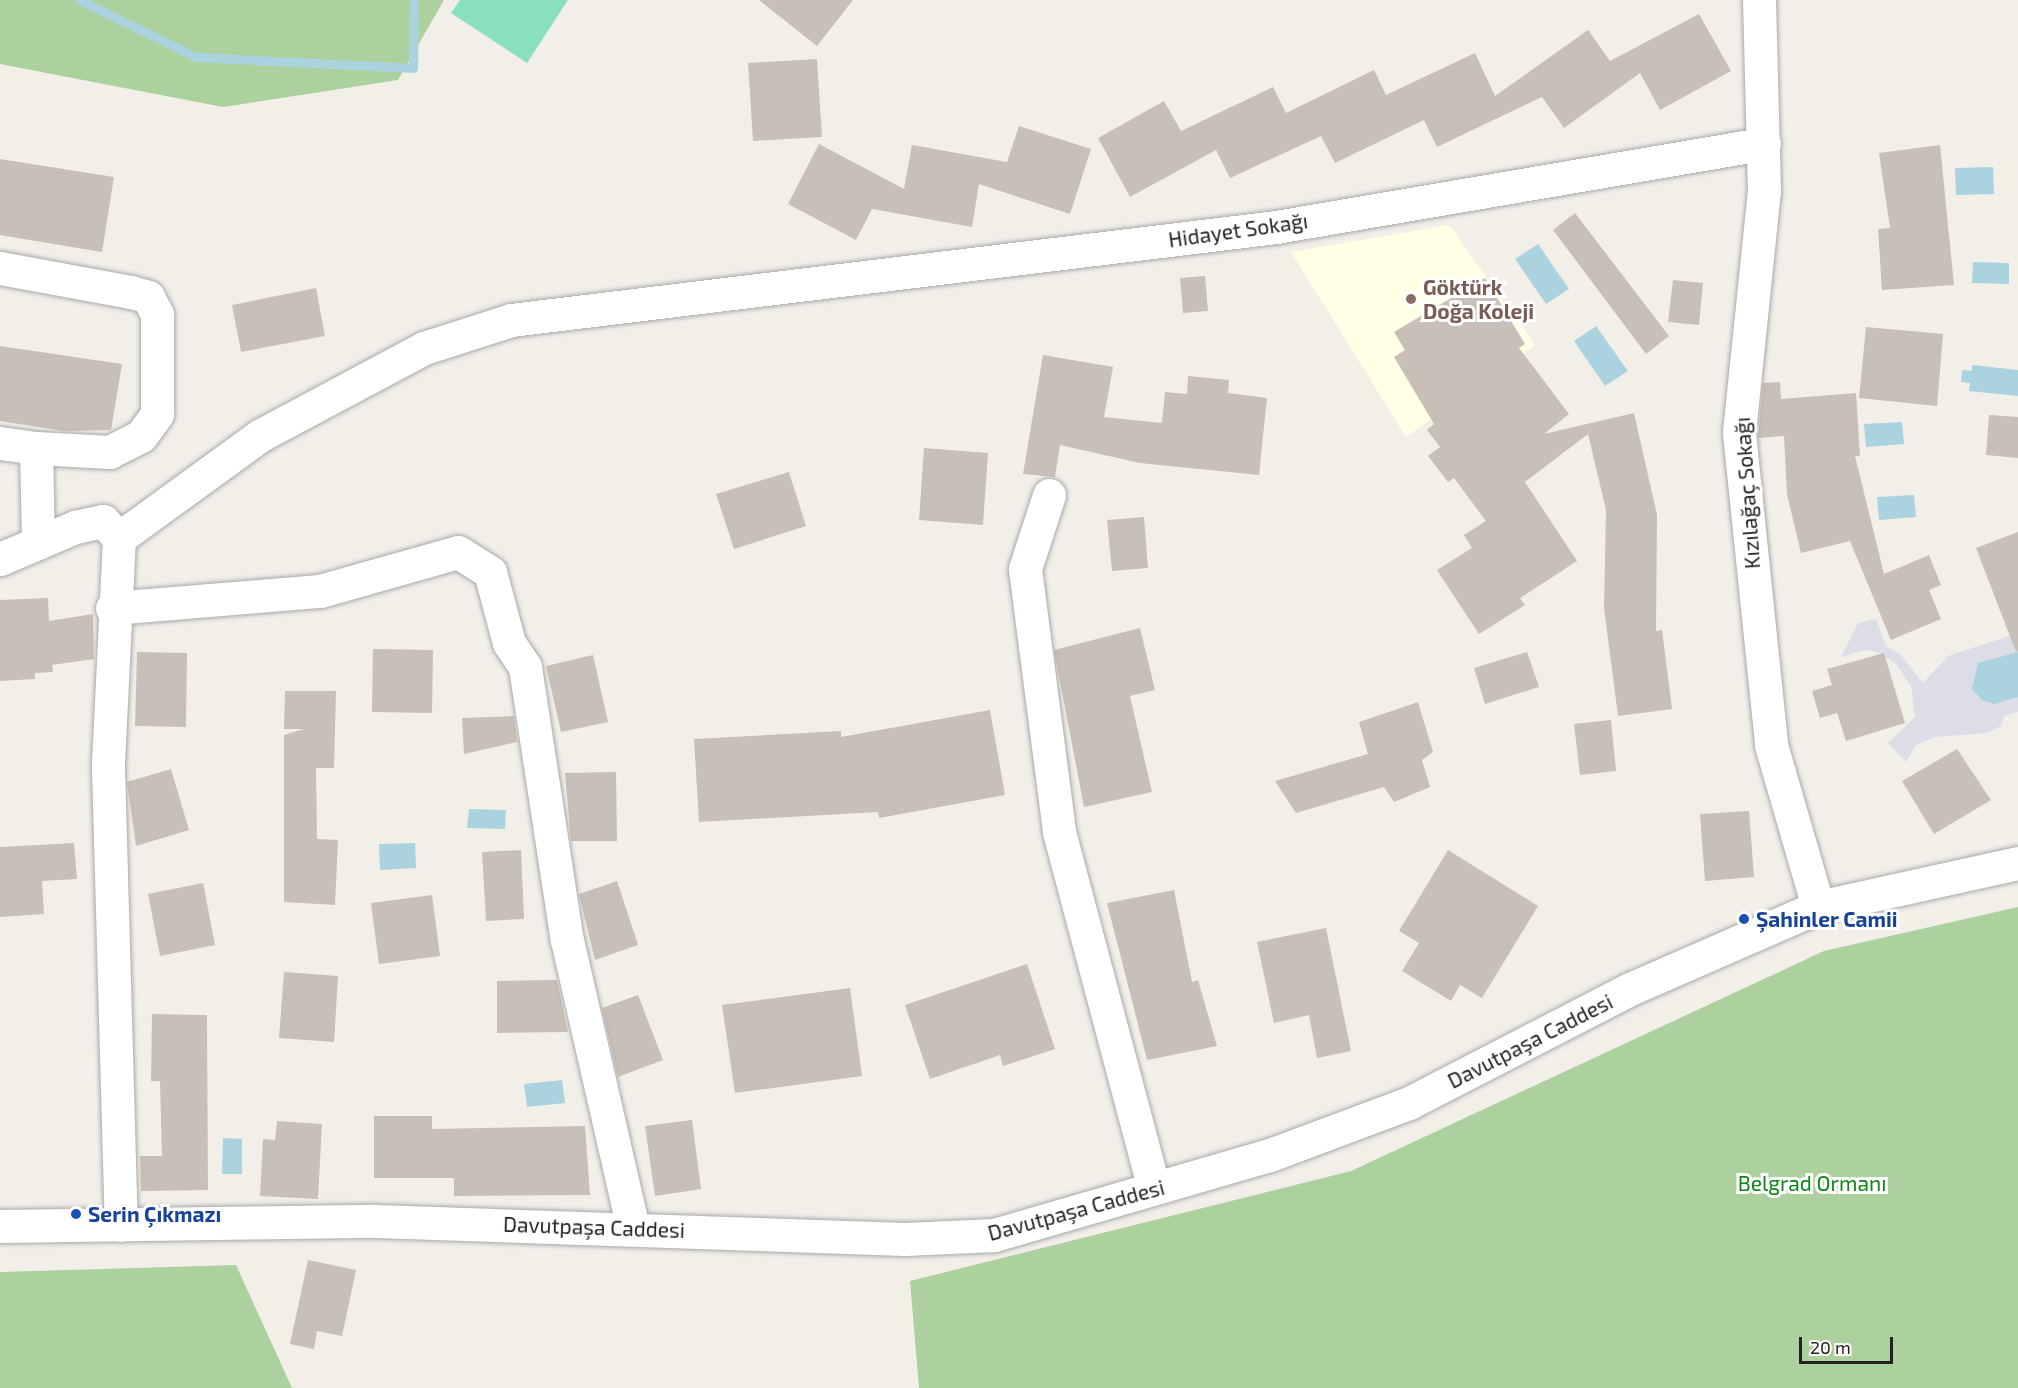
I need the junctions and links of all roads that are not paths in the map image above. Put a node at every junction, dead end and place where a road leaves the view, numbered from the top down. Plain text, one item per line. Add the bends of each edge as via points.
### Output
1 (1759, 0) edge
2 (1764, 144) junction
3 (0, 268) edge
4 (0, 443) edge
5 (36, 448) junction
6 (1049, 495) dead end
7 (119, 538) junction
8 (38, 543) junction
9 (0, 559) edge
10 (112, 608) junction
11 (2018, 863) edge
12 (1818, 907) junction
13 (1155, 1188) junction
14 (121, 1225) junction
15 (0, 1226) edge
16 (633, 1229) junction

1 - 2 street, Kızılağaç Sokağı
2 - 7 street, Hidayet Sokağı via 1276,227 511,320 424,348 261,435
2 - 12 street, Kızılağaç Sokağı via 1739,433 1771,745
3 - 5 street via 131,292 148,297 158,314 157,414 141,436 110,452
4 - 5 street
5 - 8 street
6 - 13 street via 1025,569 1059,832
7 - 8 street via 104,521
7 - 10 street
8 - 9 street
10 - 14 street via 108,767
10 - 16 street via 320,591 458,552 490,572 509,643 525,667 569,951
11 - 12 street, Davutpaşa Caddesi
12 - 13 street, Davutpaşa Caddesi via 1630,989 1409,1103 1270,1155
13 - 16 street, Davutpaşa Caddesi via 994,1235 955,1238
14 - 15 street, Davutpaşa Caddesi
14 - 16 street, Davutpaşa Caddesi via 376,1221

